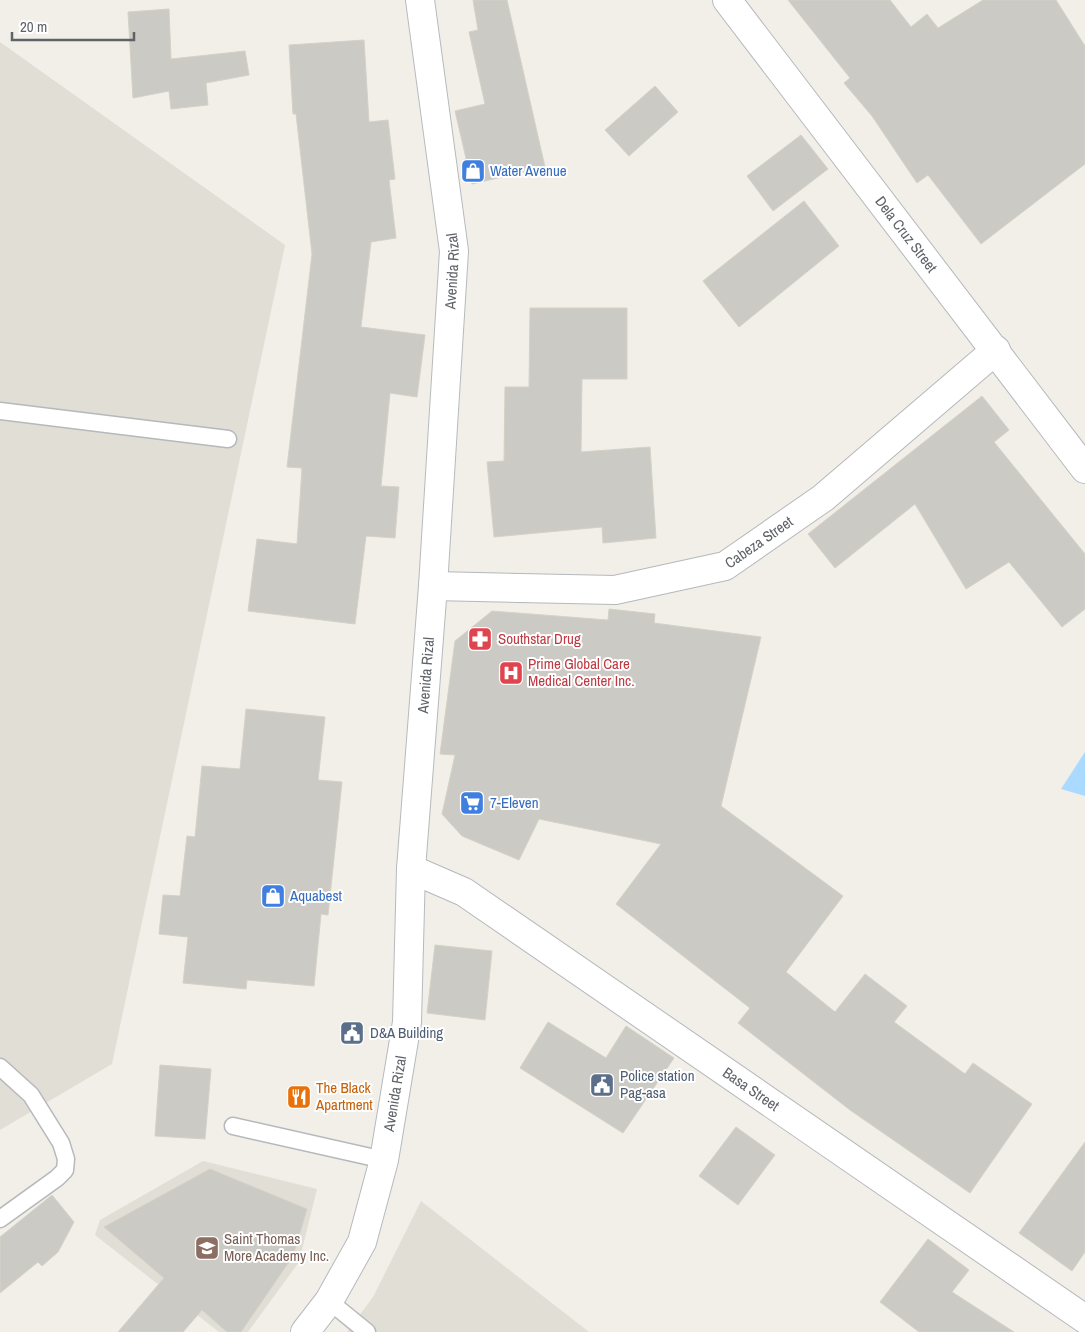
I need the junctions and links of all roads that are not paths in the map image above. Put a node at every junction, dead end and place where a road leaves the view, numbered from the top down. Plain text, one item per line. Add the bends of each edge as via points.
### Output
1 (420, 0) edge
2 (727, 0) edge
3 (996, 350) junction
4 (0, 411) edge
5 (228, 439) dead end
6 (1085, 469) edge
7 (433, 586) junction
8 (411, 869) junction
9 (0, 1067) edge
10 (233, 1126) dead end
11 (384, 1160) junction
12 (0, 1219) edge
13 (329, 1301) junction
14 (1085, 1319) edge
15 (305, 1332) edge
16 (367, 1332) edge

1 - 7 street, Avenida Rizal via 454,251
2 - 3 street, Dela Cruz Street
3 - 6 street, Dela Cruz Street
3 - 7 street, Cabeza Street via 823,498 725,566 615,590
4 - 5 lane
7 - 8 street, Avenida Rizal
8 - 11 street, Avenida Rizal via 406,1022
8 - 14 street, Basa Street via 464,892
9 - 12 lane via 31,1095 61,1143 66,1159 65,1170 57,1178
10 - 11 lane
11 - 13 street, Avenida Rizal via 362,1242
13 - 15 street, Avenida Rizal
13 - 16 lane

